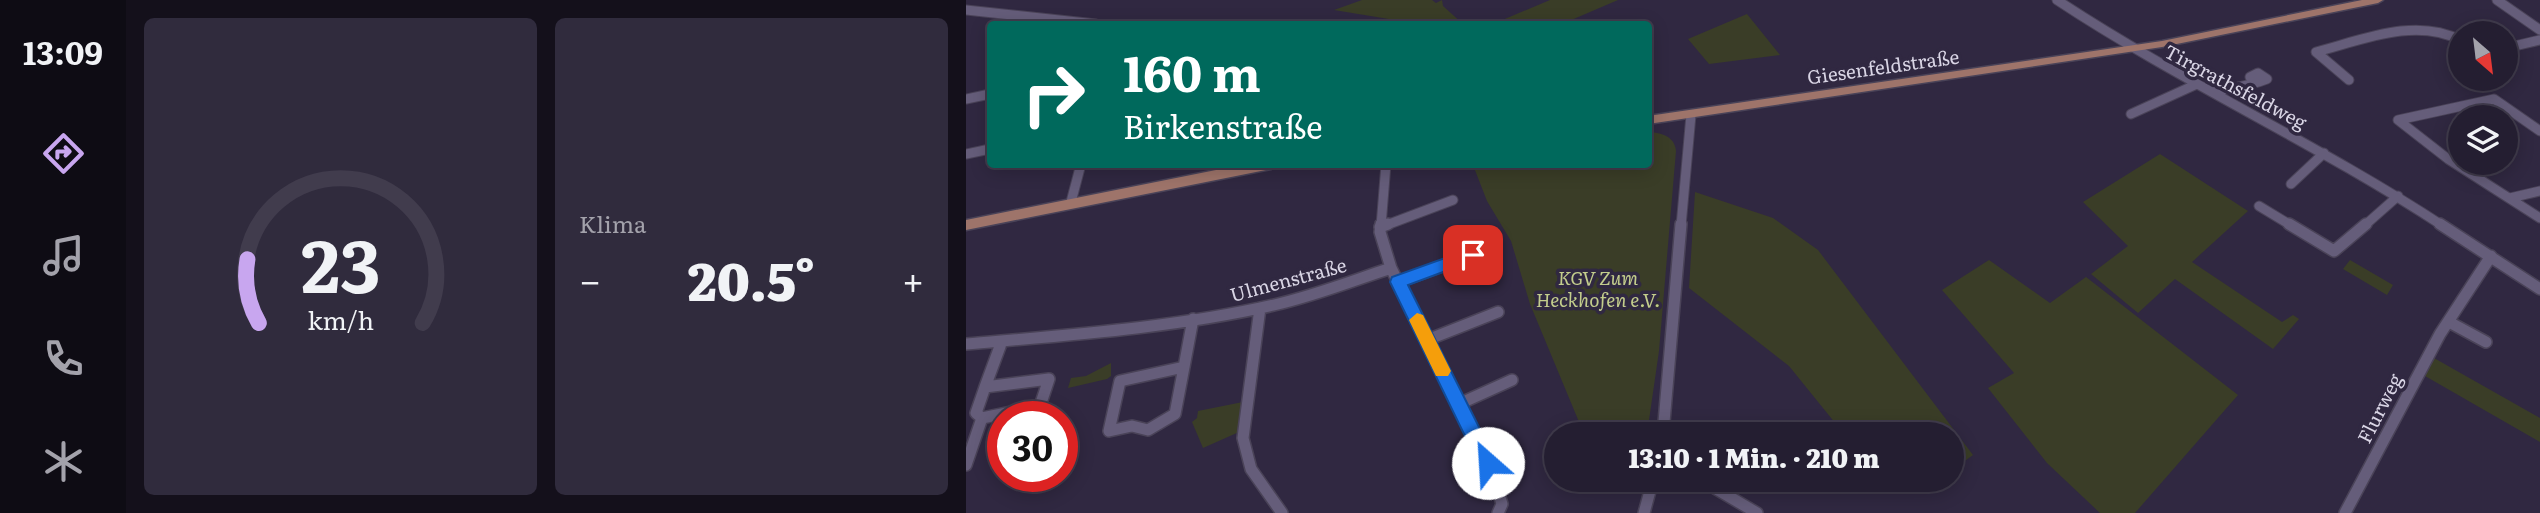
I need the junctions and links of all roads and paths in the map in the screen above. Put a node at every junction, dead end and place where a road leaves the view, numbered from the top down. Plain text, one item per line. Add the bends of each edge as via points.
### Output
1 (2057, 0) edge
2 (2378, 0) edge
3 (2497, 0) edge
4 (966, 10) edge
5 (1068, 21) edge
6 (2538, 28) edge
7 (2448, 34) edge
8 (2540, 40) edge
9 (2518, 45) edge
10 (2127, 50) junction
11 (2349, 80) dead end
12 (2255, 83) dead end
13 (2197, 85) junction
14 (2213, 92) junction
15 (987, 95) edge
16 (966, 99) edge
17 (1691, 114) junction
18 (2131, 114) dead end
19 (1652, 119) edge
20 (2540, 131) edge
21 (987, 150) edge
22 (2324, 153) junction
23 (966, 154) edge
24 (1081, 168) edge
25 (1250, 168) edge
26 (1386, 168) edge
27 (2291, 184) dead end
28 (2540, 191) edge
29 (2398, 196) junction
30 (2510, 198) junction
31 (1453, 200) dead end
32 (1072, 202) junction
33 (2259, 206) dead end
34 (2540, 218) edge
35 (966, 225) edge
36 (1380, 227) junction
37 (1473, 255) dead end
38 (2491, 256) junction
39 (1391, 268) junction
40 (1398, 282) junction
41 (2540, 289) edge
42 (1260, 308) junction
43 (1499, 312) dead end
44 (1193, 319) junction
45 (2449, 322) junction
46 (1427, 340) junction
47 (1002, 341) junction
48 (2486, 342) dead end
49 (966, 344) edge
50 (1184, 367) junction
51 (1512, 380) dead end
52 (985, 387) junction
53 (1043, 401) edge
54 (1459, 404) junction
55 (987, 417) edge
56 (982, 418) junction
57 (1663, 422) edge
58 (966, 465) edge
59 (1650, 492) edge
60 (1721, 492) edge
61 (1282, 513) edge
62 (1498, 513) edge
63 (1644, 513) edge
64 (1757, 513) edge
65 (2345, 513) edge

1 - 10 street, Tirgrathsfeldweg
2 - 10 main road, Giesenfeldstraße
3 - 6 street
4 - 5 street
7 - 11 street via 2422,28 2316,52
8 - 9 street
10 - 13 street, Tirgrathsfeldweg
10 - 17 main road, Giesenfeldstraße
12 - 14 street
13 - 14 street, Tirgrathsfeldweg
13 - 18 street
14 - 22 street, Tirgrathsfeldweg
15 - 16 street
17 - 19 main road, Giesenfeldstraße
17 - 57 street
20 - 30 street via 2494,99 2398,120
21 - 23 street
22 - 27 street
22 - 29 street, Tirgrathsfeldweg
24 - 32 street
25 - 32 main road
26 - 36 street
28 - 30 street
29 - 33 street via 2334,251
29 - 38 street, Tirgrathsfeldweg
30 - 34 street
31 - 36 street
32 - 35 main road
36 - 39 street
37 - 40 street
38 - 41 street, Tirgrathsfeldweg
38 - 45 street, Flurweg
39 - 40 street
39 - 42 street, Ulmenstraße
40 - 46 street
42 - 44 street, Ulmenstraße
42 - 61 street via 1244,455
43 - 46 street
44 - 47 street, Ulmenstraße
44 - 50 street
45 - 48 street
45 - 65 street, Flurweg
46 - 54 street
47 - 49 street, Ulmenstraße
47 - 52 street
50 - 50 street via 1120,381 1109,431 1132,426 1148,429 1175,414
51 - 54 street
52 - 53 street via 1049,379
52 - 56 street via 976,413
54 - 62 street via 1500,490
55 - 56 street
56 - 58 street
59 - 63 street
60 - 64 street

